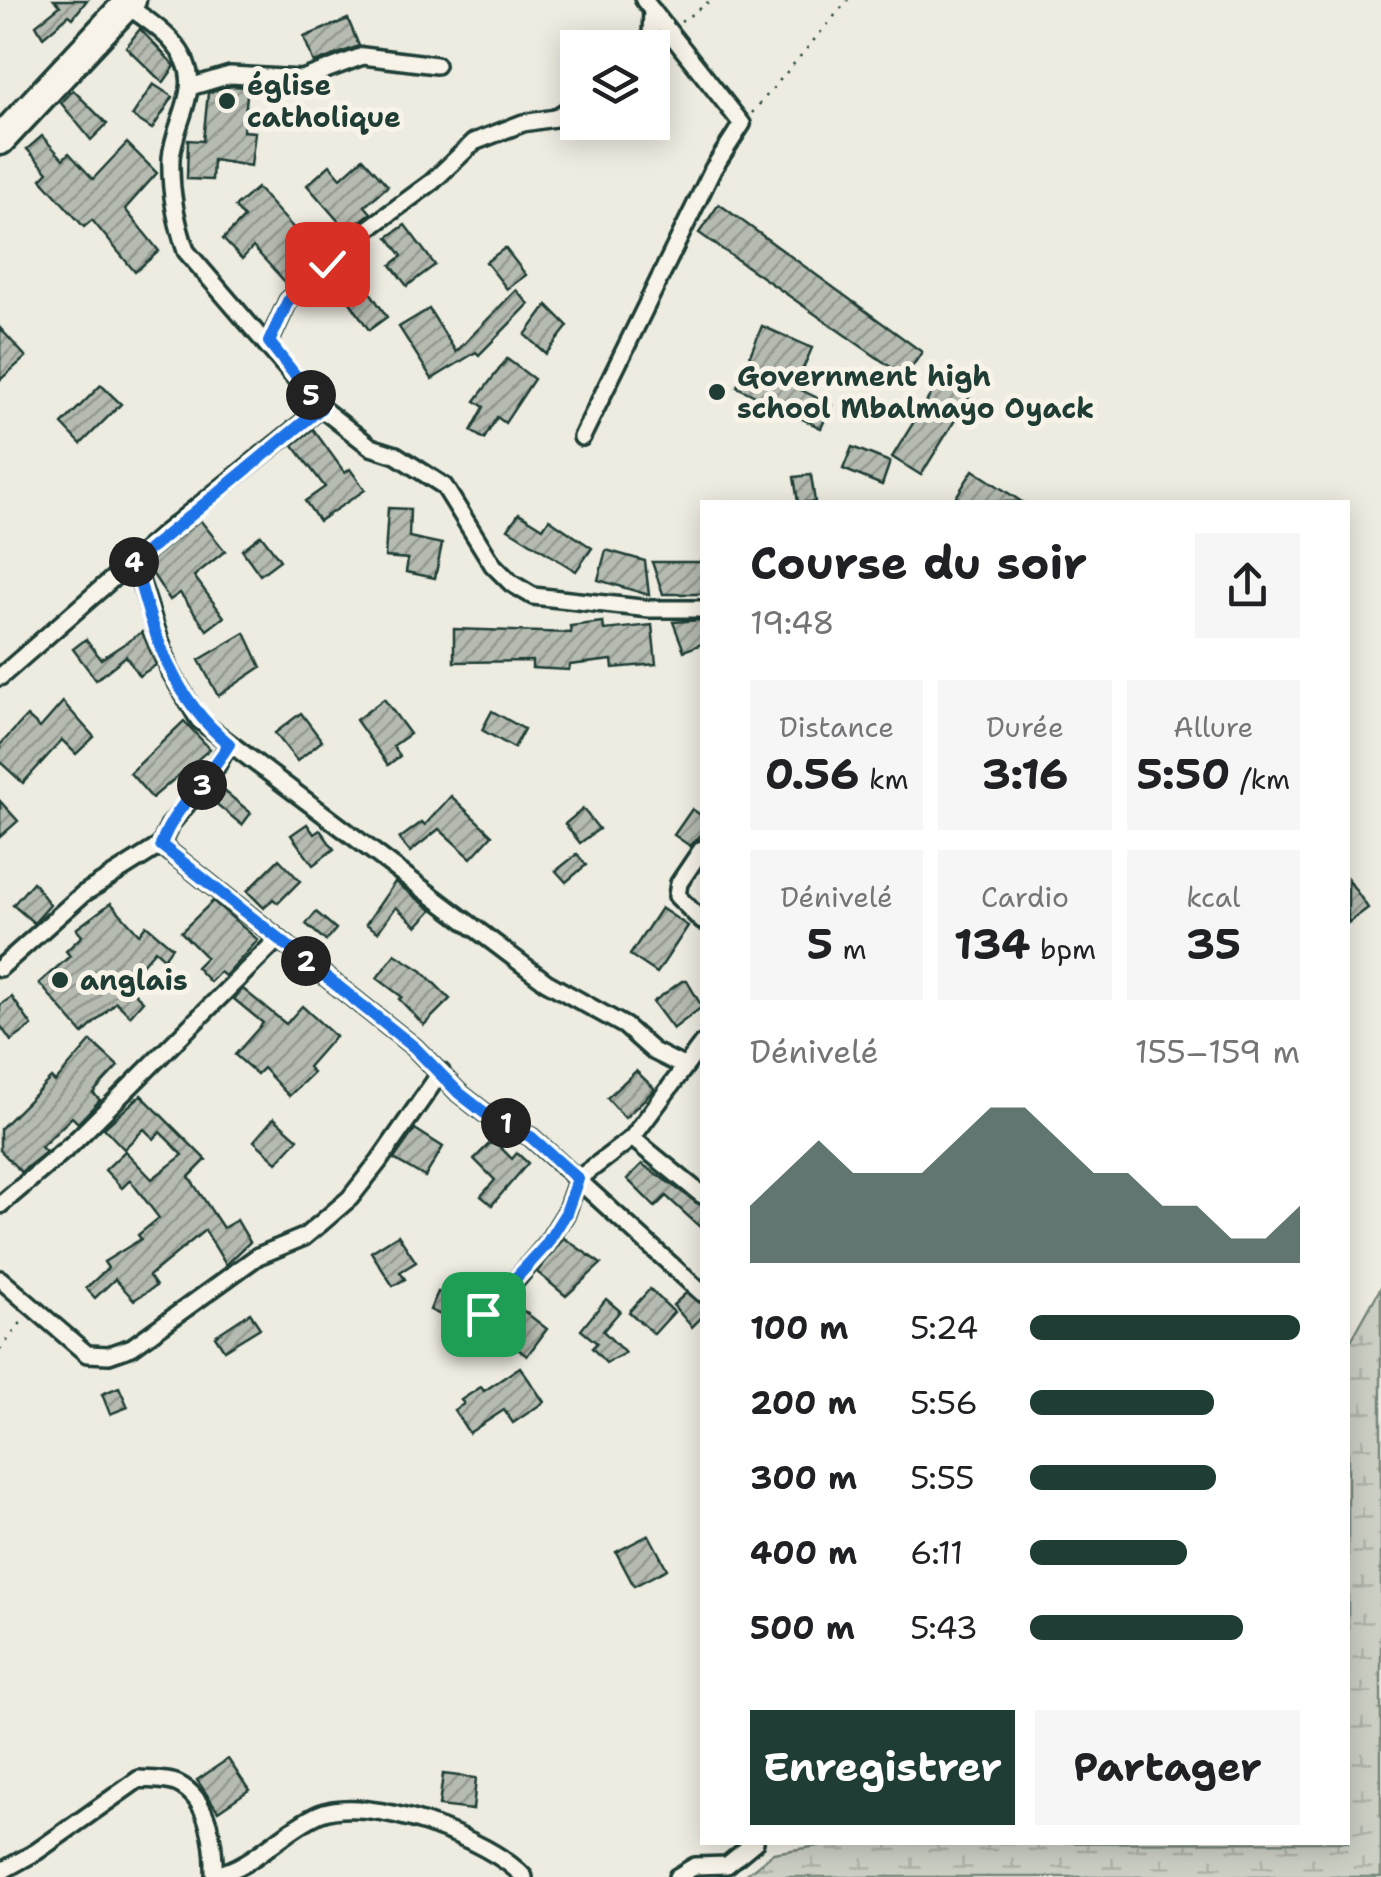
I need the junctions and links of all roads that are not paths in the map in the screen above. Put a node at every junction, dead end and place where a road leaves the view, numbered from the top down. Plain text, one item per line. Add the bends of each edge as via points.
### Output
1 (129, 3) edge
2 (648, 5) edge
3 (651, 30) edge
4 (436, 64) dead end
5 (190, 87) junction
6 (560, 115) edge
7 (0, 140) edge
8 (269, 342) junction
9 (321, 408) junction
10 (582, 436) dead end
11 (134, 562) junction
12 (700, 609) edge
13 (0, 677) edge
14 (229, 744) junction
15 (161, 845) junction
16 (700, 852) edge
17 (700, 919) edge
18 (276, 940) junction
19 (0, 968) edge
20 (700, 1046) edge
21 (683, 1066) junction
22 (441, 1072) junction
23 (632, 1138) junction
24 (578, 1179) junction
25 (700, 1193) edge
26 (0, 1205) edge
27 (0, 1279) edge
28 (700, 1291) edge
29 (467, 1334) dead end
30 (751, 1845) edge
31 (0, 1872) edge
32 (214, 1876) edge
33 (524, 1877) edge
34 (678, 1877) edge

1 - 5 street via 186,60
1 - 7 highway
2 - 3 street
2 - 10 street via 742,124 712,168
4 - 5 street via 363,56 302,79 230,75
5 - 8 street via 172,157 177,224 202,274
6 - 8 street via 474,142 288,301
8 - 9 street
9 - 11 street
9 - 12 street via 371,447 444,486 492,565 533,596
11 - 13 street
11 - 14 street via 186,701
14 - 15 street
14 - 21 street via 546,982
15 - 18 street
15 - 19 street via 82,894
16 - 17 street via 677,896
18 - 22 street
18 - 26 street via 72,1144
20 - 21 street
21 - 23 street
22 - 24 street via 459,1093 531,1137
22 - 27 street via 336,1211 304,1237 258,1256 132,1347 87,1354
23 - 24 street
23 - 25 street
24 - 28 street
24 - 29 street via 546,1245
30 - 34 street via 728,1865 695,1866
31 - 32 street via 139,1779 180,1784 203,1811
32 - 33 street via 238,1870 322,1812 354,1806 426,1823

